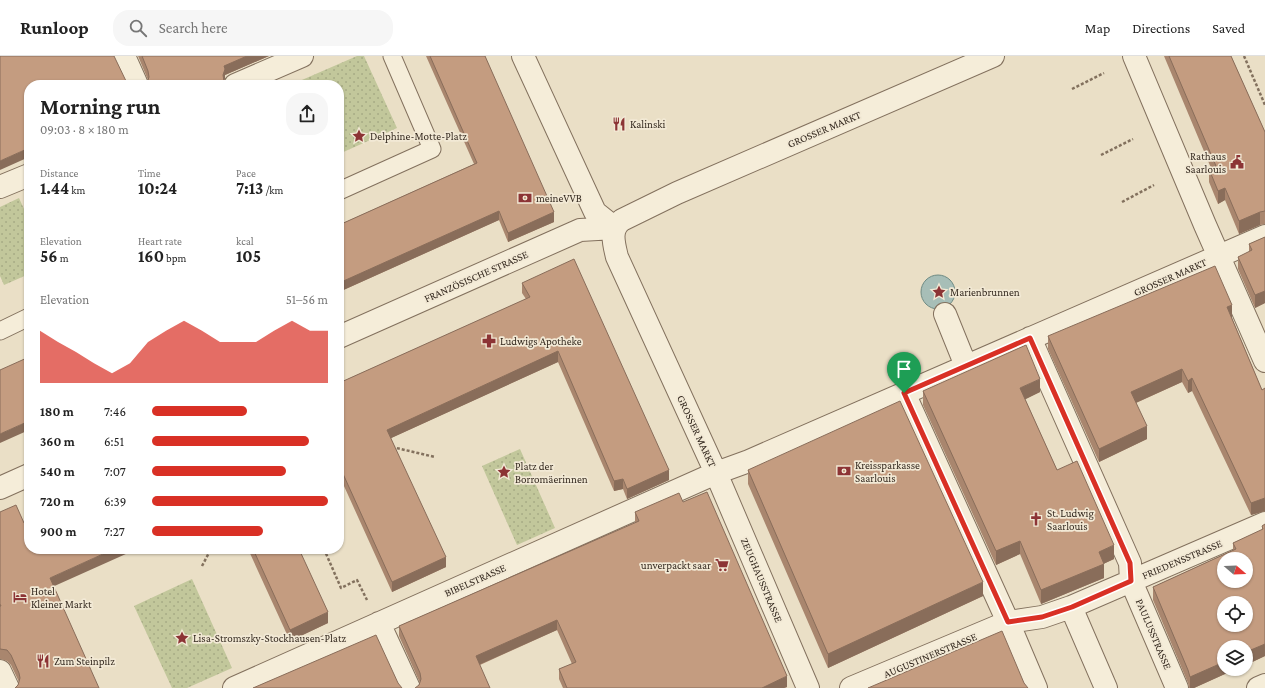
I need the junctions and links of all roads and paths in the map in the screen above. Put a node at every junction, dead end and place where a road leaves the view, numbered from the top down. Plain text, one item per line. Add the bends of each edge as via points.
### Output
1 (124, 56) edge
2 (302, 56) edge
3 (392, 56) edge
4 (523, 56) edge
5 (993, 56) edge
6 (1134, 56) edge
7 (1244, 56) edge
8 (1104, 73) dead end
9 (262, 79) edge
10 (135, 80) edge
11 (1072, 89) dead end
12 (1265, 105) edge
13 (1133, 139) dead end
14 (1101, 155) dead end
15 (24, 177) edge
16 (1154, 186) dead end
17 (0, 187) edge
18 (344, 189) edge
19 (1122, 202) dead end
20 (615, 228) junction
21 (1265, 236) edge
22 (1219, 256) junction
23 (945, 314) dead end
24 (24, 319) edge
25 (0, 331) edge
26 (344, 335) edge
27 (1030, 338) junction
28 (1265, 361) edge
29 (966, 366) junction
30 (904, 393) junction
31 (386, 450) edge
32 (435, 457) dead end
33 (716, 473) junction
34 (24, 477) edge
35 (0, 488) edge
36 (1265, 523) edge
37 (208, 554) edge
38 (326, 554) edge
39 (202, 566) dead end
40 (1131, 581) junction
41 (369, 603) dead end
42 (1072, 607) junction
43 (379, 622) junction
44 (1008, 622) junction
45 (0, 671) edge
46 (1265, 685) edge
47 (8, 688) edge
48 (234, 688) edge
49 (409, 688) edge
50 (808, 688) edge
51 (851, 688) edge
52 (1036, 688) edge
53 (1106, 688) edge
54 (1177, 688) edge
55 (1258, 688) edge

1 - 10 street
2 - 9 street
3 - 18 lane via 432,149
4 - 20 street via 595,212
5 - 20 street, GROSSER MARKT via 677,193 619,222
6 - 22 street, GROSSER MARKT
7 - 12 path
8 - 11 path
13 - 14 path
15 - 17 street
16 - 19 path
20 - 26 street, FRANZÖSISCHE STRASSE via 580,230
20 - 33 street, GROSSER MARKT via 613,238 617,257
21 - 22 street
22 - 27 street, GROSSER MARKT
22 - 28 street
23 - 29 street
24 - 25 lane
27 - 29 street, GROSSER MARKT
27 - 40 street, PAULUSSTRASSE via 1130,563
29 - 30 street, GROSSER MARKT
30 - 33 street, GROSSER MARKT
30 - 44 street
31 - 32 path via 392,447
33 - 43 street, BIBELSTRASSE
33 - 50 street, ZEUGHAUSSTRASSE
34 - 35 street
36 - 40 street, FRIEDENSSTRASSE
37 - 39 path
38 - 41 path via 342,588 357,580
40 - 42 street, FRIEDENSSTRASSE
40 - 54 street, PAULUSSTRASSE
42 - 44 street, FRIEDENSSTRASSE via 1042,617
42 - 53 street
43 - 48 street, BIBELSTRASSE
43 - 49 street
44 - 51 street, AUGUSTINERSTRASSE
44 - 52 street
45 - 47 street
46 - 55 street

